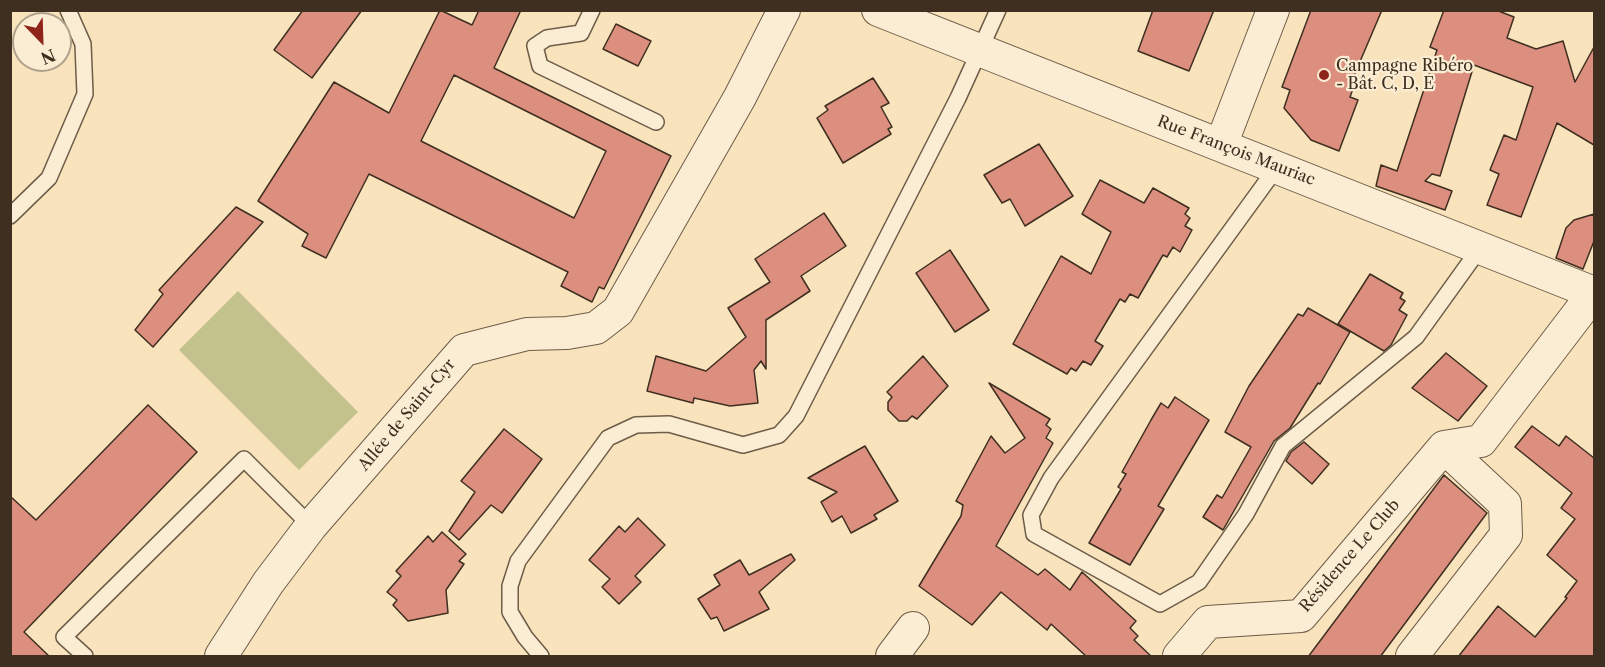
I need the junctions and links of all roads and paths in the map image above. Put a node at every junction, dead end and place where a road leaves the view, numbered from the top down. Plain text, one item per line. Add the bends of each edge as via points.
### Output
1 (68, 10) edge
2 (592, 10) edge
3 (784, 10) edge
4 (878, 10) edge
5 (998, 10) edge
6 (1273, 10) edge
7 (980, 51) junction
8 (656, 122) dead end
9 (1221, 145) junction
10 (1277, 167) junction
11 (10, 216) edge
12 (1480, 248) junction
13 (1594, 293) edge
14 (1444, 447) junction
15 (311, 526) junction
16 (913, 628) dead end
17 (85, 657) edge
18 (221, 657) edge
19 (541, 657) edge
20 (892, 657) edge
21 (1179, 657) edge
22 (1412, 657) edge

1 - 11 lane via 83,44 85,94 49,178
2 - 8 lane via 581,33 547,38 535,46 540,66
3 - 15 street, Allée de Saint-Cyr via 740,97 618,311 596,328 527,334 464,350
4 - 7 street, Rue François Mauriac
5 - 7 lane
6 - 9 street
7 - 9 street, Rue François Mauriac
7 - 19 lane via 796,416 779,435 743,445 669,424 636,425 608,438 518,561 510,586 510,612
9 - 10 street, Rue François Mauriac
10 - 12 street, Rue François Mauriac
10 - 12 lane via 1051,478 1031,515 1034,534 1160,604 1199,582 1246,514 1282,446 1416,337
12 - 13 street, Rue François Mauriac
13 - 14 street via 1481,441
14 - 21 street, Résidence Le Club via 1301,616 1208,622
14 - 22 street via 1505,504 1506,536
15 - 17 lane via 244,459 64,637
15 - 18 street, Allée de Saint-Cyr
16 - 20 street

